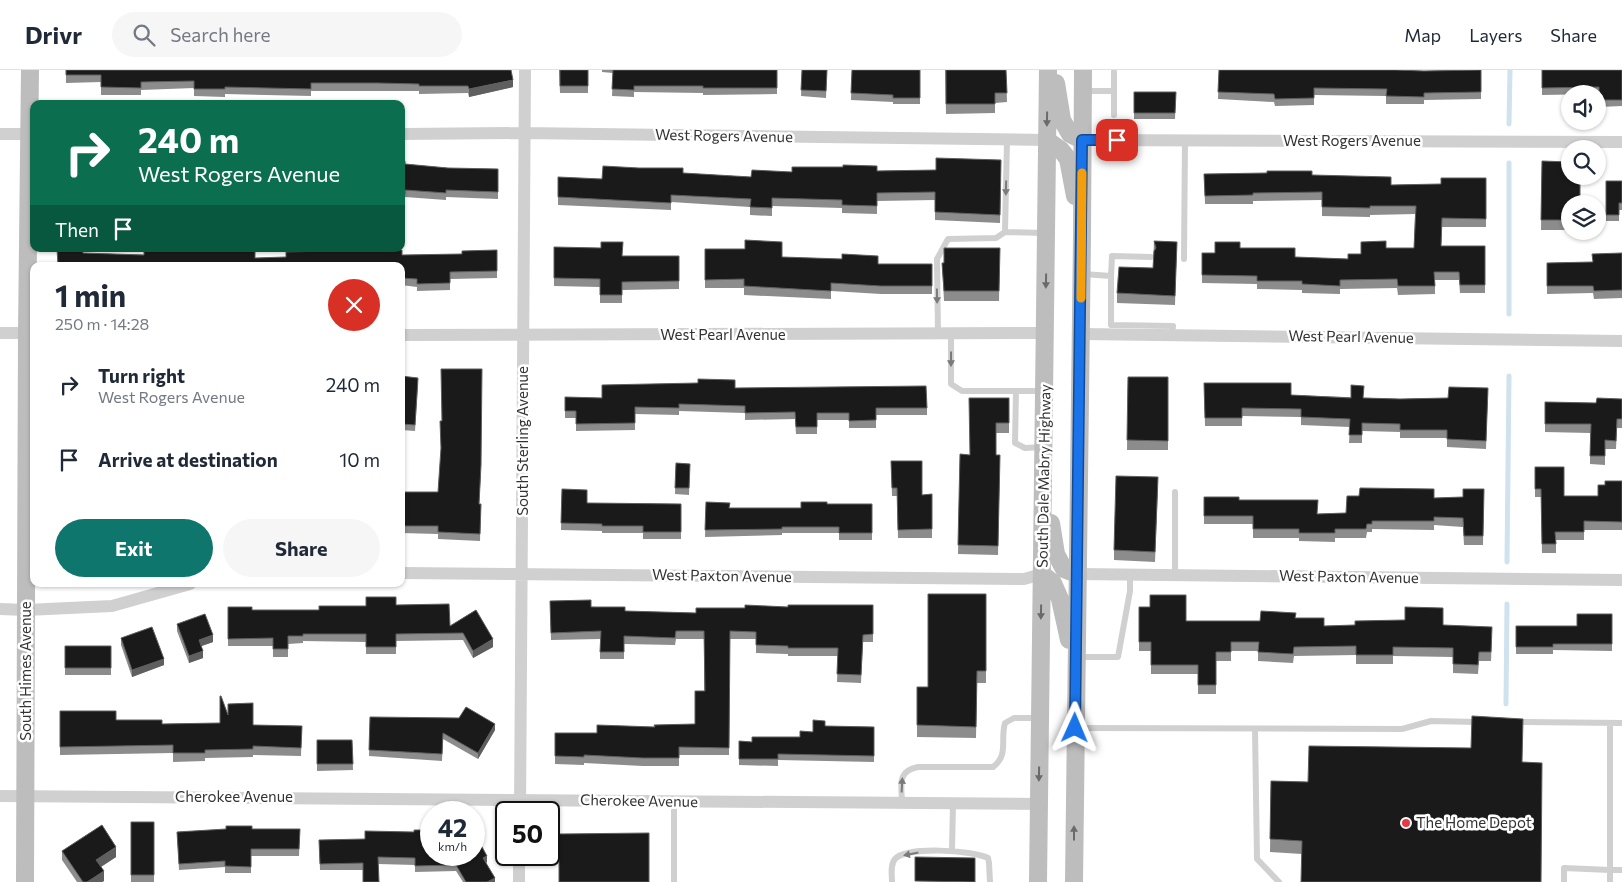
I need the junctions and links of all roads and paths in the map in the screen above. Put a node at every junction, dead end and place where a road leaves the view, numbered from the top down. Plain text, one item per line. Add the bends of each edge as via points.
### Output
1 (30, 70) edge
2 (525, 70) edge
3 (1048, 70) edge
4 (1054, 70) edge
5 (1083, 70) edge
6 (1114, 72) dead end
7 (1083, 91) junction
8 (1114, 91) junction
9 (31, 100) edge
10 (1114, 114) dead end
11 (524, 133) junction
12 (0, 134) edge
13 (30, 134) edge
14 (405, 134) edge
15 (1007, 140) junction
16 (1047, 140) junction
17 (1082, 140) junction
18 (1185, 140) junction
19 (1622, 142) edge
20 (1005, 232) junction
21 (1046, 233) junction
22 (1082, 236) junction
23 (1151, 257) dead end
24 (1184, 259) dead end
25 (1082, 274) junction
26 (1111, 276) junction
27 (0, 332) edge
28 (30, 333) edge
29 (1046, 333) junction
30 (944, 334) junction
31 (1081, 334) junction
32 (405, 335) edge
33 (1172, 335) junction
34 (524, 336) junction
35 (1622, 341) edge
36 (1016, 391) junction
37 (1045, 391) junction
38 (1044, 447) junction
39 (1044, 475) junction
40 (1175, 492) dead end
41 (405, 573) edge
42 (522, 573) junction
43 (1042, 574) junction
44 (1077, 574) junction
45 (1130, 575) junction
46 (1175, 575) junction
47 (1622, 580) edge
48 (179, 587) edge
49 (0, 609) edge
50 (26, 610) junction
51 (1076, 664) junction
52 (1040, 718) junction
53 (1481, 722) edge
54 (1511, 722) edge
55 (1610, 723) junction
56 (1622, 723) edge
57 (1075, 728) junction
58 (1256, 729) junction
59 (0, 796) edge
60 (25, 796) junction
61 (520, 799) junction
62 (674, 801) junction
63 (902, 804) junction
64 (953, 804) junction
65 (1038, 804) junction
66 (952, 850) junction
67 (519, 866) edge
68 (1610, 870) junction
69 (1622, 870) edge
70 (24, 882) edge
71 (519, 882) edge
72 (674, 882) edge
73 (892, 882) edge
74 (990, 882) edge
75 (1038, 882) edge
76 (1074, 882) edge
77 (1279, 882) edge
78 (1564, 882) edge
79 (1610, 882) edge

1 - 9 main road, South Himes Avenue
2 - 11 street, South Sterling Avenue
3 -> 16 main road, South Dale Mabry Highway
4 - 17 main road via 1062,120 1070,134
5 - 7 main road
6 - 8 lane
7 - 8 lane
7 - 17 main road
8 - 10 lane
11 - 14 street, West Rogers Avenue
11 - 15 street, West Rogers Avenue
11 - 34 street, South Sterling Avenue
12 - 13 street
15 - 16 street, West Rogers Avenue
15 -> 20 lane
16 - 21 main road, South Dale Mabry Highway
16 - 22 main road via 1068,159
17 - 18 street, West Rogers Avenue
17 - 22 main road
18 - 19 street, West Rogers Avenue
18 - 24 lane
20 - 21 lane
20 -> 30 lane via 996,238 948,239 937,259
21 -> 29 main road, South Dale Mabry Highway
22 - 25 main road
23 - 26 lane via 1112,256
25 - 26 lane
25 - 31 main road
26 - 33 lane via 1111,325 1173,326
27 - 28 street
28 - 50 main road, South Himes Avenue
29 - 30 street, West Pearl Avenue
29 - 37 main road, South Dale Mabry Highway
30 - 34 street, West Pearl Avenue
30 -> 36 lane via 951,384 962,391
31 - 33 street, West Pearl Avenue
31 - 44 main road
32 - 34 street, West Pearl Avenue
33 - 35 street, West Pearl Avenue
34 - 42 street, South Sterling Avenue
36 - 37 lane
36 - 38 lane via 1015,443 1025,448
37 - 38 main road, South Dale Mabry Highway
38 - 39 main road, South Dale Mabry Highway
39 - 43 main road, South Dale Mabry Highway
39 - 44 main road via 1056,554 1064,570
40 - 46 lane
41 - 42 street, West Paxton Avenue
42 - 43 street, West Paxton Avenue via 1024,579
42 - 61 street, South Sterling Avenue
43 - 51 main road via 1053,583 1060,599
43 -> 52 main road, South Dale Mabry Highway
44 - 45 street, West Paxton Avenue
44 - 51 main road
45 - 46 street, West Paxton Avenue
45 - 51 lane via 1118,657
46 - 47 street, West Paxton Avenue
48 - 50 street via 112,606
49 - 50 street
50 - 60 main road, South Himes Avenue
51 - 57 main road
63 -> 52 lane via 902,780 908,768 993,767 1003,754 1006,723 1014,718
52 -> 65 main road, South Dale Mabry Highway
53 - 58 lane via 1431,721 1402,729
54 - 55 lane
55 - 56 lane
55 - 68 lane
57 - 58 lane
76 -> 57 main road
58 - 77 lane via 1257,859
59 - 60 street, Cherokee Avenue
60 - 61 street, Cherokee Avenue
60 - 70 main road, South Himes Avenue
61 - 62 street, Cherokee Avenue
62 - 63 street, Cherokee Avenue
62 - 72 lane
63 - 64 street, Cherokee Avenue
64 - 65 street, Cherokee Avenue
64 - 66 lane
65 - 75 main road, South Dale Mabry Highway
66 -> 73 lane via 898,856 894,861
66 - 74 lane via 988,858
67 - 71 street
68 - 69 lane
68 - 78 lane via 1564,868
68 - 79 lane

